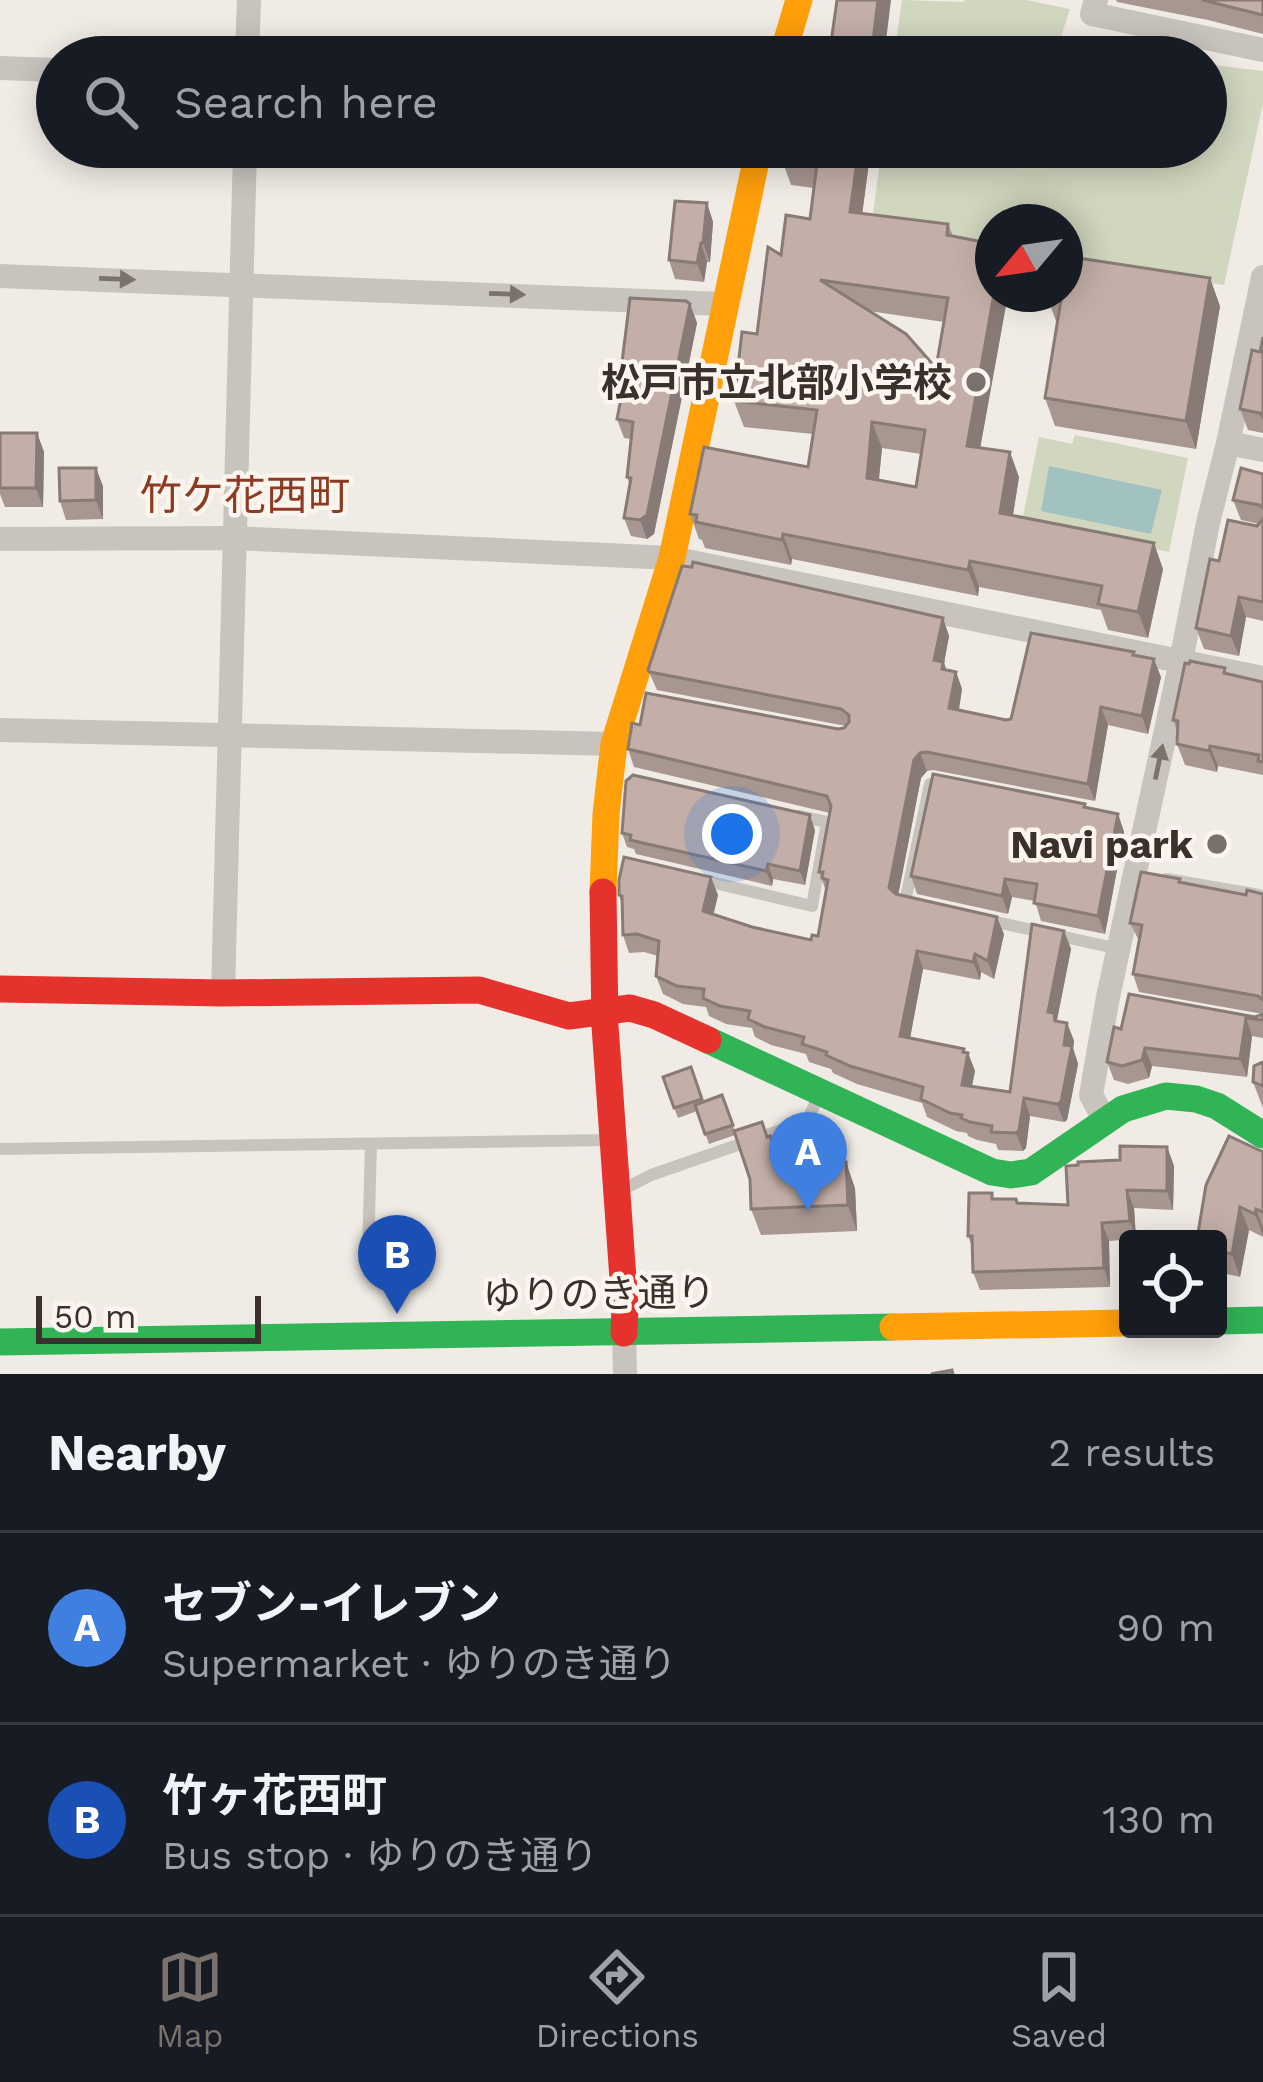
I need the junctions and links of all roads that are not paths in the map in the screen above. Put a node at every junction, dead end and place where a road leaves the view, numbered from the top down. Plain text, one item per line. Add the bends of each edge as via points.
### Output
1 (248, 0) edge
2 (799, 0) edge
3 (1096, 0) edge
4 (247, 36) edge
5 (788, 36) edge
6 (1197, 36) edge
7 (1227, 42) edge
8 (1263, 50) edge
9 (0, 68) edge
10 (36, 69) edge
11 (245, 168) edge
12 (754, 168) edge
13 (0, 276) edge
14 (1263, 277) edge
15 (242, 283) junction
16 (724, 304) junction
17 (1258, 322) edge
18 (1228, 442) junction
19 (1263, 450) edge
20 (234, 538) junction
21 (0, 539) edge
22 (672, 558) junction
23 (1181, 661) junction
24 (1263, 678) edge
25 (0, 730) edge
26 (229, 737) junction
27 (614, 744) junction
28 (953, 784) edge
29 (784, 812) edge
30 (673, 873) edge
31 (1136, 873) junction
32 (1260, 895) edge
33 (926, 907) edge
34 (969, 916) edge
35 (1119, 949) junction
36 (0, 989) edge
37 (223, 993) junction
38 (603, 1011) junction
39 (821, 1090) junction
40 (1105, 1120) junction
41 (1263, 1135) edge
42 (612, 1140) junction
43 (371, 1144) junction
44 (0, 1148) edge
45 (616, 1193) junction
46 (368, 1253) dead end
47 (1263, 1320) edge
48 (1227, 1321) edge
49 (1119, 1323) edge
50 (624, 1333) junction
51 (0, 1342) edge
52 (625, 1374) edge

1 - 4 street
2 - 5 street
3 - 6 street via 1093,14
7 - 8 street
9 - 10 street
11 - 15 street
12 - 16 street
13 -> 15 street
14 - 17 street
15 -> 16 street
15 - 20 street
16 - 22 street
17 - 18 street
18 - 19 street
18 - 23 street via 1217,525
20 - 21 street
20 - 22 street
20 - 26 street
22 - 23 street
22 - 27 street via 640,698
23 - 24 street
31 -> 23 street via 1135,820
25 - 26 street
26 - 27 street
26 - 37 street
27 - 38 street via 621,775
28 - 33 lane via 932,780 905,902
29 - 30 lane via 827,822 812,906
31 - 32 lane
31 - 35 street
34 - 35 lane
35 - 40 street via 1120,999 1091,1095
36 - 37 street
37 - 38 street via 478,990 569,1016
38 - 39 street via 654,1015
38 - 42 street
39 - 40 street via 1011,1175 1030,1172
39 - 45 lane via 807,1121
40 - 41 street via 1166,1096 1217,1106
42 - 43 lane
42 - 45 street
43 - 44 lane
43 - 46 lane
45 - 50 street
47 - 48 street
49 - 50 street, ゆりのき通り
50 - 51 street, ゆりのき通り
50 - 52 street

